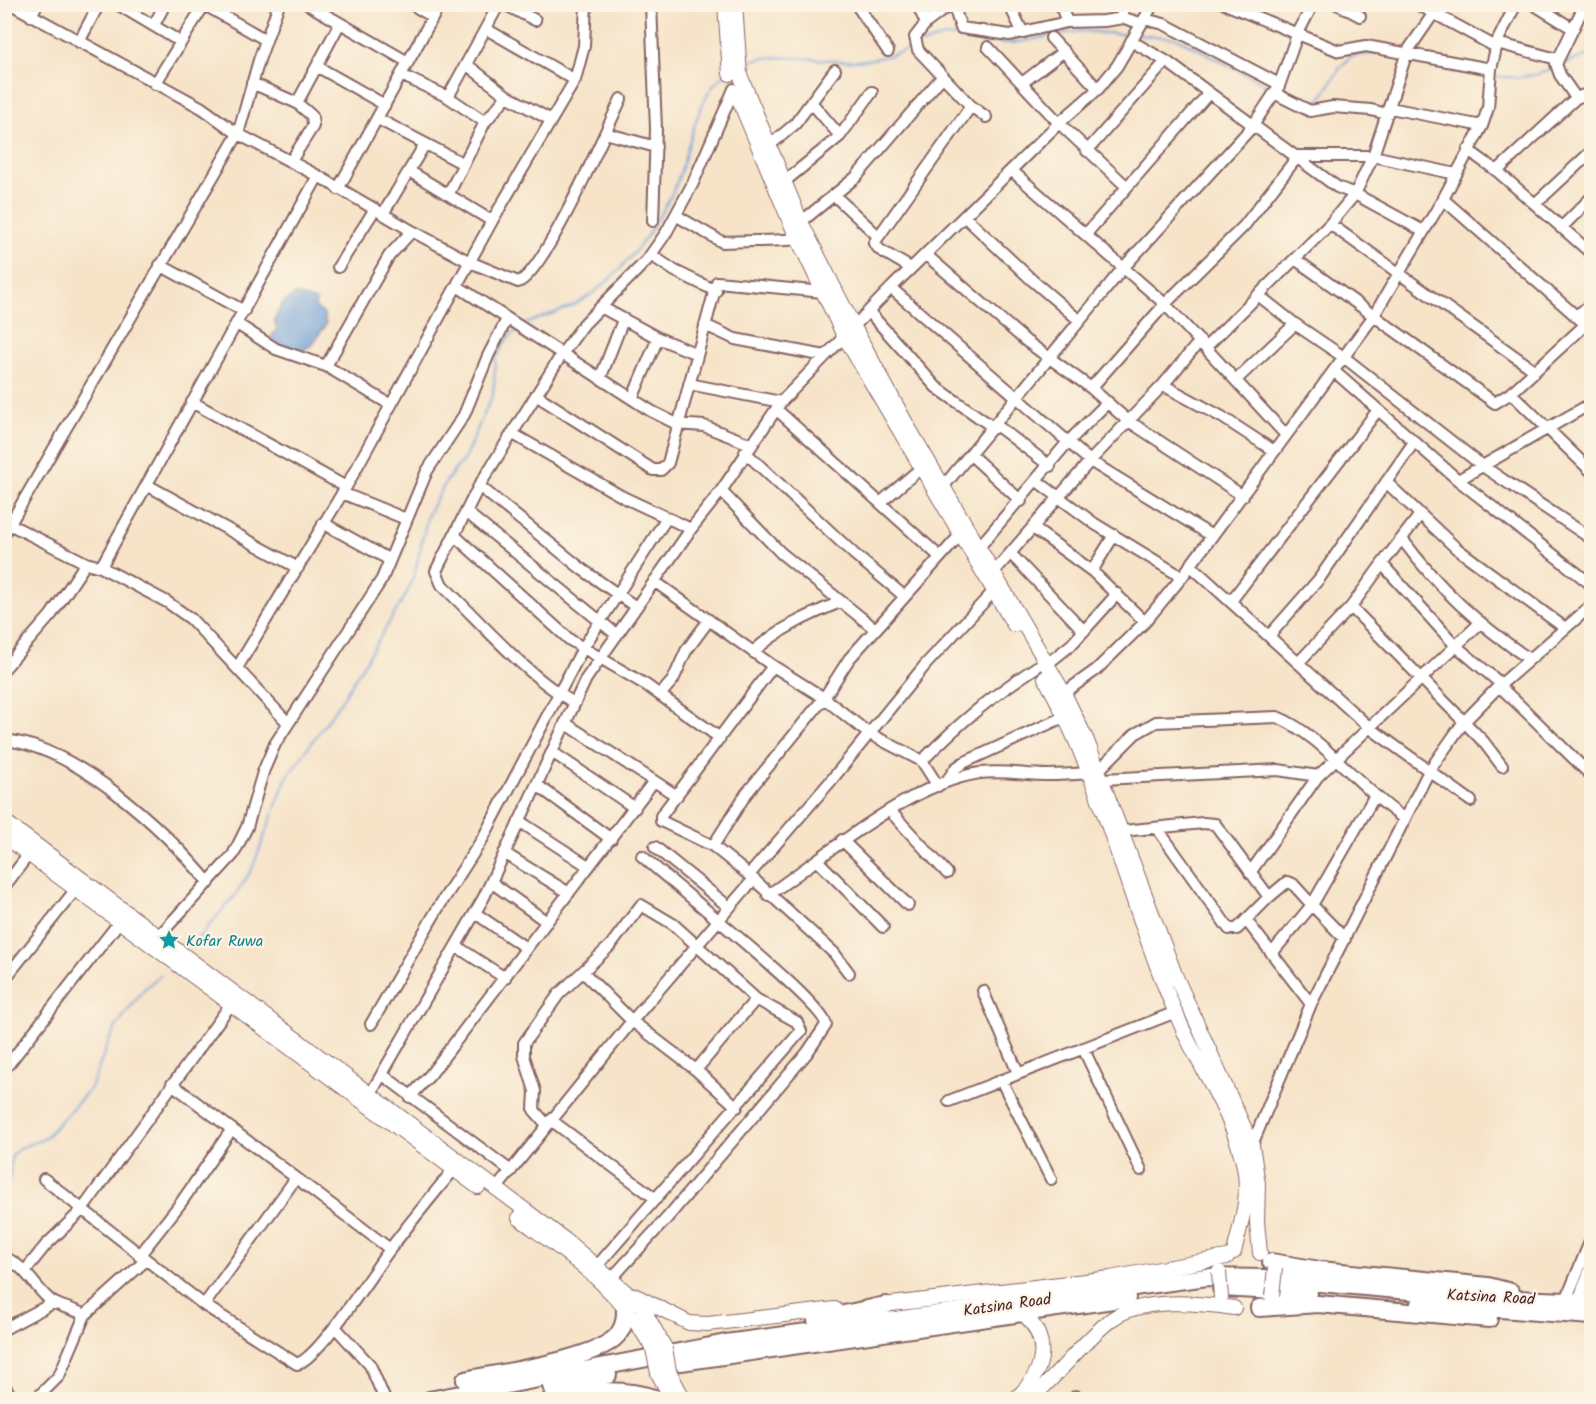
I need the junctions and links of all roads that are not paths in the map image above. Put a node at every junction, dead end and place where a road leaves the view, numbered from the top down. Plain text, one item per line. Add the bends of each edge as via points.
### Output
1 (11, 4) edge
2 (37, 4) edge
3 (99, 4) edge
4 (117, 4) edge
5 (165, 4) edge
6 (279, 4) edge
7 (307, 4) edge
8 (332, 4) edge
9 (411, 4) edge
10 (440, 4) edge
11 (499, 4) edge
12 (504, 4) edge
13 (586, 4) edge
14 (651, 4) edge
15 (725, 4) edge
16 (735, 4) edge
17 (856, 4) edge
18 (917, 4) edge
19 (952, 4) edge
20 (1009, 4) edge
21 (1060, 4) edge
22 (1119, 4) edge
23 (1153, 4) edge
24 (1225, 4) edge
25 (1313, 4) edge
26 (1337, 4) edge
27 (1417, 4) edge
28 (1516, 4) edge
29 (1533, 4) edge
30 (1586, 4) edge
31 (203, 5) edge
32 (1437, 9) edge
33 (325, 15) junction
34 (31, 16) junction
35 (1360, 16) dead end
36 (433, 18) junction
37 (1124, 18) junction
38 (535, 20) dead end
39 (1067, 22) junction
40 (1141, 22) junction
41 (340, 23) junction
42 (926, 23) junction
43 (154, 25) junction
44 (1572, 28) junction
45 (486, 29) junction
46 (1023, 33) junction
47 (1297, 35) junction
48 (1051, 38) dead end
49 (174, 39) dead end
50 (266, 40) junction
51 (1131, 40) junction
52 (79, 42) junction
53 (1497, 45) junction
54 (988, 47) dead end
55 (888, 51) dead end
56 (1064, 51) junction
57 (1406, 55) junction
58 (1557, 59) junction
59 (1166, 61) junction
60 (408, 62) junction
61 (733, 62) junction
62 (466, 64) junction
63 (318, 67) junction
64 (835, 70) dead end
65 (401, 75) junction
66 (1490, 75) junction
67 (942, 77) junction
68 (575, 80) junction
69 (735, 80) junction
70 (252, 83) junction
71 (1022, 83) junction
72 (155, 84) junction
73 (1098, 89) junction
74 (1277, 89) junction
75 (872, 92) dead end
76 (1592, 92) edge
77 (1209, 93) junction
78 (507, 96) junction
79 (448, 97) junction
80 (1576, 98) junction
81 (621, 99) dead end
82 (811, 102) junction
83 (297, 103) junction
84 (385, 105) junction
85 (971, 106) junction
86 (1389, 111) junction
87 (986, 117) dead end
88 (378, 119) junction
89 (551, 120) junction
90 (485, 122) junction
91 (1059, 123) junction
92 (1482, 126) junction
93 (1252, 127) junction
94 (605, 133) junction
95 (238, 134) junction
96 (840, 136) junction
97 (426, 144) junction
98 (769, 146) junction
99 (656, 147) junction
100 (1468, 150) junction
101 (1087, 151) junction
102 (1592, 151) edge
103 (1298, 156) junction
104 (1373, 156) junction
105 (291, 161) junction
106 (464, 164) junction
107 (1011, 170) junction
108 (409, 171) junction
109 (1497, 171) junction
110 (1456, 174) junction
111 (318, 176) junction
112 (784, 182) junction
113 (1127, 187) junction
114 (338, 189) junction
115 (448, 193) junction
116 (1355, 194) junction
117 (836, 196) junction
118 (1592, 196) edge
119 (1443, 199) junction
120 (1535, 204) junction
121 (379, 211) junction
122 (677, 216) junction
123 (965, 217) junction
124 (492, 221) junction
125 (653, 221) dead end
126 (801, 222) junction
127 (1330, 224) junction
128 (1561, 228) junction
129 (412, 231) junction
130 (1423, 231) junction
131 (1086, 234) junction
132 (878, 236) junction
133 (798, 239) junction
134 (926, 254) junction
135 (1592, 254) edge
136 (651, 255) junction
137 (1295, 259) junction
138 (470, 262) junction
139 (160, 265) junction
140 (338, 267) dead end
141 (1124, 267) junction
142 (911, 268) junction
143 (1399, 275) junction
144 (457, 286) junction
145 (891, 288) junction
146 (716, 291) junction
147 (823, 292) junction
148 (1258, 295) junction
149 (1165, 304) junction
150 (1592, 305) edge
151 (602, 307) junction
152 (244, 311) junction
153 (869, 312) junction
154 (1575, 316) junction
155 (1373, 317) junction
156 (623, 320) junction
157 (1080, 321) junction
158 (237, 324) junction
159 (515, 324) junction
160 (1295, 324) junction
161 (705, 325) junction
162 (1588, 327) edge
163 (849, 332) junction
164 (658, 338) junction
165 (1203, 344) junction
166 (562, 354) junction
167 (697, 354) junction
168 (825, 356) junction
169 (1051, 358) junction
170 (1345, 358) junction
171 (326, 366) junction
172 (1534, 370) junction
173 (1335, 372) junction
174 (600, 379) junction
175 (1236, 380) junction
176 (689, 384) junction
177 (1163, 385) junction
178 (1091, 388) junction
179 (1511, 393) junction
180 (536, 395) junction
181 (1017, 398) junction
182 (632, 399) junction
183 (192, 402) junction
184 (1108, 402) junction
185 (1592, 403) edge
186 (391, 405) junction
187 (778, 405) junction
188 (1378, 410) junction
189 (1127, 420) junction
190 (677, 424) junction
191 (995, 427) junction
192 (1546, 430) junction
193 (513, 434) junction
194 (1286, 435) junction
195 (1414, 442) junction
196 (1067, 443) junction
197 (748, 448) junction
198 (1274, 452) junction
199 (971, 455) junction
200 (1090, 461) junction
201 (1050, 466) junction
202 (1484, 467) junction
203 (921, 468) junction
204 (1592, 472) edge
205 (1458, 480) junction
206 (1037, 481) junction
207 (1386, 482) junction
208 (147, 485) junction
209 (480, 486) junction
210 (943, 488) junction
211 (344, 490) junction
212 (721, 491) junction
213 (1243, 496) junction
214 (1059, 498) junction
215 (1021, 501) junction
216 (880, 503) junction
217 (466, 512) junction
218 (1419, 516) junction
219 (406, 519) junction
220 (666, 519) junction
221 (323, 523) junction
222 (1033, 528) junction
223 (691, 529) junction
224 (8, 530) edge
225 (961, 534) junction
226 (454, 535) junction
227 (1114, 535) junction
228 (1212, 536) junction
229 (1401, 539) junction
230 (1592, 539) edge
231 (980, 546) junction
232 (1011, 554) junction
233 (939, 556) junction
234 (390, 560) junction
235 (86, 563) junction
236 (1382, 564) junction
237 (1190, 566) junction
238 (101, 567) junction
239 (298, 568) junction
240 (1092, 571) junction
241 (994, 572) junction
242 (1182, 577) junction
243 (654, 581) junction
244 (1592, 585) edge
245 (993, 592) junction
246 (1117, 594) junction
247 (618, 596) junction
248 (904, 596) junction
249 (1231, 601) junction
250 (840, 602) junction
251 (1592, 605) edge
252 (1351, 607) junction
253 (636, 608) junction
254 (709, 620) junction
255 (1145, 621) junction
256 (600, 622) junction
257 (1479, 624) junction
258 (1565, 628) junction
259 (875, 629) junction
260 (1084, 631) junction
261 (616, 635) junction
262 (1269, 636) junction
263 (1456, 646) junction
264 (583, 648) junction
265 (753, 652) junction
266 (601, 658) junction
267 (1529, 659) junction
268 (1299, 662) junction
269 (1042, 665) junction
270 (772, 666) junction
271 (237, 668) junction
272 (4, 669) edge
273 (1422, 679) junction
274 (1500, 685) junction
275 (558, 692) junction
276 (1064, 693) junction
277 (660, 695) junction
278 (824, 698) junction
279 (575, 703) junction
280 (1066, 717) junction
281 (288, 723) junction
282 (566, 723) junction
283 (1463, 723) junction
284 (1370, 728) junction
285 (868, 733) junction
286 (720, 738) junction
287 (4, 740) edge
288 (552, 752) junction
289 (981, 757) junction
290 (1335, 759) junction
291 (922, 761) junction
292 (1502, 766) dead end
293 (1429, 771) junction
294 (986, 773) junction
295 (1097, 774) junction
296 (1318, 776) junction
297 (1592, 776) edge
298 (654, 781) junction
299 (942, 784) junction
300 (537, 785) junction
301 (677, 796) junction
302 (1374, 797) junction
303 (1471, 801) dead end
304 (635, 808) junction
305 (890, 811) junction
306 (1405, 819) junction
307 (4, 821) edge
308 (519, 821) junction
309 (1157, 828) junction
310 (1123, 831) junction
311 (4, 836) edge
312 (610, 838) junction
313 (842, 840) junction
314 (713, 846) junction
315 (655, 847) dead end
316 (504, 853) junction
317 (29, 854) junction
318 (642, 856) dead end
319 (817, 860) junction
320 (588, 866) junction
321 (947, 873) dead end
322 (1250, 873) junction
323 (751, 877) junction
324 (491, 882) junction
325 (209, 883) junction
326 (4, 887) edge
327 (76, 888) junction
328 (569, 893) junction
329 (768, 895) junction
330 (1269, 897) junction
331 (908, 905) dead end
332 (1312, 905) junction
333 (729, 908) junction
334 (475, 913) junction
335 (1246, 920) junction
336 (120, 921) junction
337 (547, 921) junction
338 (718, 922) junction
339 (883, 927) dead end
340 (158, 937) junction
341 (1345, 939) junction
342 (456, 946) junction
343 (697, 947) junction
344 (526, 948) junction
345 (1273, 952) junction
346 (583, 972) junction
347 (849, 973) dead end
348 (505, 978) junction
349 (4, 980) edge
350 (983, 991) dead end
351 (756, 999) junction
352 (231, 1004) junction
353 (1311, 1004) junction
354 (1176, 1012) junction
355 (632, 1021) junction
356 (371, 1024) dead end
357 (1083, 1048) junction
358 (4, 1070) edge
359 (696, 1070) junction
360 (1018, 1073) junction
361 (383, 1075) junction
362 (1001, 1080) junction
363 (172, 1084) junction
364 (753, 1088) junction
365 (410, 1097) junction
366 (369, 1099) junction
367 (767, 1099) junction
368 (949, 1101) dead end
369 (737, 1107) junction
370 (549, 1122) junction
371 (232, 1129) junction
372 (1252, 1145) junction
373 (454, 1169) junction
374 (1141, 1170) dead end
375 (511, 1171) junction
376 (296, 1178) junction
377 (44, 1179) dead end
378 (1051, 1179) dead end
379 (496, 1189) junction
380 (656, 1199) junction
381 (82, 1210) junction
382 (1592, 1237) edge
383 (390, 1249) junction
384 (1230, 1255) junction
385 (4, 1257) edge
386 (142, 1258) junction
387 (1269, 1261) junction
388 (1592, 1264) edge
389 (597, 1266) junction
390 (26, 1271) junction
391 (612, 1278) junction
392 (626, 1299) junction
393 (1579, 1301) edge
394 (53, 1303) junction
395 (204, 1305) junction
396 (886, 1305) junction
397 (1525, 1305) junction
398 (1234, 1308) junction
399 (1259, 1308) junction
400 (1024, 1314) junction
401 (85, 1315) junction
402 (1592, 1316) edge
403 (335, 1327) junction
404 (4, 1329) edge
405 (688, 1350) junction
406 (664, 1372) junction
407 (4, 1385) edge
408 (13, 1400) edge
409 (35, 1400) edge
410 (385, 1400) edge
411 (427, 1400) edge
412 (482, 1400) edge
413 (550, 1400) edge
414 (661, 1400) edge
415 (672, 1400) edge
416 (684, 1400) edge
417 (1014, 1400) edge
418 (1029, 1400) edge

1 - 34 street
2 - 34 street
3 - 52 street
4 - 43 street
5 - 43 street
6 - 50 street
7 - 33 street
8 - 33 street
9 - 36 street
10 - 36 street
11 - 45 street
12 - 38 street
13 - 68 street via 584,46
14 - 99 street
15 - 61 main road
16 - 61 main road
17 - 55 street
18 - 42 street
19 - 42 street
19 - 46 street via 961,28 1003,35
20 - 46 street
21 - 39 street
22 - 37 street
23 - 40 street
24 - 47 street
25 - 47 street
26 - 35 street
27 - 32 street
28 - 53 street
29 - 44 street
30 - 44 street
31 - 50 street
31 - 72 street
32 - 53 street
32 - 57 street
33 - 41 street
34 - 52 street
36 - 60 street
37 - 39 street
37 - 40 street
39 - 46 street
40 - 51 street
40 - 74 street via 1164,24
41 - 60 street
41 - 63 street
42 - 67 street via 915,37 916,46
43 - 49 street
44 - 58 street
45 - 62 street
45 - 68 street
47 - 57 street via 1339,51 1366,46
47 - 74 street
48 - 56 street
50 - 70 street
51 - 59 street
51 - 73 street
52 - 72 street
53 - 58 street
53 - 66 street
54 - 71 street
56 - 71 street
56 - 73 street
57 - 66 street
57 - 86 street
58 - 80 street via 1556,69
59 - 77 street
59 - 101 street
60 - 65 street
61 - 69 main road
62 - 78 street
62 - 79 street
63 - 83 street
63 - 84 street
64 - 82 street
65 - 79 street
65 - 84 street
66 - 92 street via 1488,108
67 - 85 street
67 - 117 street
68 - 89 street
69 - 98 main road
69 - 122 street
69 - 133 main road
70 - 83 street
70 - 95 street
71 - 91 street
72 - 95 street via 202,108
73 - 91 street
74 - 86 street via 1310,111 1342,107
74 - 93 street
75 - 96 street
76 - 80 street
77 - 93 street
77 - 113 street
78 - 89 street
78 - 90 street
79 - 90 street
80 - 109 street
81 - 94 street
82 - 96 street
82 - 98 street via 795,124
83 - 105 street via 314,121
84 - 88 street
85 - 87 street
85 - 132 street
86 - 92 street
86 - 104 street
88 - 97 street
88 - 114 street
89 - 124 street
90 - 106 street
91 - 101 street
91 - 107 street
92 - 100 street
93 - 103 street
93 - 141 street
94 - 99 street
94 - 138 street via 570,206 524,279 514,281
95 - 105 street
95 - 139 street
96 - 112 street
97 - 106 street
97 - 108 street
98 - 112 main road
99 - 125 street
100 - 109 street
100 - 110 street
101 - 113 street
102 - 120 street
103 - 104 street
103 - 116 street via 1331,183
103 - 149 street via 1244,226
104 - 110 street
104 - 116 street
105 - 111 street
106 - 115 street
107 - 123 street
107 - 131 street
108 - 115 street
108 - 121 street
109 - 120 street
110 - 119 street
111 - 114 street
111 - 152 street
112 - 126 main road
113 - 131 street
114 - 121 street
115 - 124 street
116 - 127 street
116 - 130 street
117 - 126 street
117 - 132 street
118 - 128 street
119 - 130 street
119 - 154 street
120 - 128 street
121 - 129 street
121 - 140 street
122 - 133 street via 722,242
122 - 136 street
123 - 134 street
123 - 157 street
124 - 138 street
126 - 163 main road
127 - 137 street
127 - 143 street
128 - 135 street
129 - 138 street
129 - 171 street via 389,256
130 - 143 street
131 - 141 street
132 - 142 street via 876,248
133 - 147 main road
134 - 142 street
134 - 169 street
136 - 146 street
136 - 151 street
137 - 148 street
137 - 155 street
138 - 144 street
139 - 152 street
139 - 224 street
141 - 149 street
141 - 157 street
142 - 145 street
143 - 155 street
143 - 172 street
144 - 159 street
144 - 186 street
145 - 153 street
145 - 181 street
146 - 147 street via 717,282
146 - 161 street
147 - 163 main road
148 - 160 street
148 - 165 street
149 - 165 street
149 - 178 street
150 - 154 street
151 - 156 street
151 - 166 street
152 - 158 street
153 - 163 street
153 - 191 street via 936,387
154 - 162 street
155 - 170 street
155 - 179 street via 1492,402
156 - 164 street
156 - 174 street
157 - 169 street
158 - 171 street via 276,349
158 - 183 street
159 - 166 street
159 - 219 street via 488,356 464,415 427,471
160 - 170 street
160 - 175 street
161 - 167 street
161 - 168 street via 735,339
162 - 172 street
163 - 168 street
163 - 203 main road
163 - 210 main road
164 - 167 street
164 - 182 street
165 - 175 street
165 - 177 street
166 - 174 street
166 - 180 street
167 - 176 street
168 - 187 street
169 - 178 street
169 - 181 street
170 - 173 street
170 - 202 street
171 - 186 street
172 - 179 street
173 - 188 street
173 - 194 street
174 - 182 street
175 - 194 street
176 - 187 street
176 - 190 street
177 - 189 street
177 - 198 street via 1222,417
178 - 184 street
179 - 192 street
180 - 190 street via 653,470 661,470 668,463
180 - 193 street
181 - 191 street
181 - 196 street
182 - 190 street
183 - 208 street
183 - 211 street
184 - 189 street
184 - 196 street
185 - 192 street
186 - 211 street
187 - 197 street
187 - 216 street
188 - 195 street
188 - 249 street
189 - 200 street
189 - 213 street
190 - 197 street via 713,429
191 - 199 street
191 - 201 street
192 - 202 street
192 - 204 street
193 - 209 street
193 - 220 street
194 - 198 street
195 - 205 street
195 - 207 street
196 - 200 street
196 - 201 street
197 - 212 street
197 - 248 street via 854,554
198 - 213 street
199 - 210 street
199 - 215 street
200 - 214 street
200 - 228 street
201 - 206 street
202 - 205 street
202 - 230 street
203 - 216 street
203 - 225 main road
205 - 244 street
206 - 214 street
206 - 215 street
207 - 218 street
207 - 262 street via 1319,579
208 - 238 street
208 - 239 street
209 - 217 street
209 - 247 street
210 - 231 main road
211 - 219 street
211 - 221 street
212 - 223 street
212 - 250 street via 781,553
213 - 228 street
214 - 222 street
214 - 227 street
215 - 231 street
216 - 233 street
217 - 226 street
217 - 256 street
218 - 229 street
218 - 258 street
219 - 234 street
220 - 223 street
220 - 247 street
221 - 234 street
221 - 239 street
222 - 232 street
222 - 240 street
223 - 243 street
224 - 235 street
225 - 233 street
225 - 245 main road
226 - 264 street
226 - 275 street via 436,572 442,585
227 - 240 street
227 - 242 street
228 - 237 street
229 - 236 street
229 - 257 street via 1428,574
231 - 241 main road
232 - 241 street
232 - 260 street
233 - 248 street
234 - 281 street via 375,590
235 - 238 street
235 - 272 street via 51,615
236 - 252 street
236 - 263 street
237 - 242 street
237 - 249 street
238 - 271 street via 191,619
239 - 271 street
240 - 246 street
241 - 269 main road
242 - 255 street
243 - 253 street
243 - 254 street
245 - 269 main road
245 - 285 street
246 - 255 street
246 - 260 street
247 - 253 street
247 - 256 street
248 - 259 street
249 - 262 street
250 - 259 street
250 - 265 street via 769,638
251 - 258 street
252 - 268 street
252 - 273 street
253 - 261 street
254 - 265 street
254 - 277 street
255 - 276 street via 1082,682
256 - 261 street
256 - 264 street
257 - 263 street
257 - 267 street
258 - 267 street
259 - 278 street via 849,659
260 - 269 street
261 - 266 street
262 - 268 street
263 - 273 street
263 - 274 street
264 - 266 street
264 - 275 street
265 - 270 street
266 - 277 street
266 - 279 street
267 - 274 street
268 - 284 street
269 - 276 main road
269 - 280 main road
269 - 291 street via 988,699
270 - 278 street
270 - 286 street
271 - 281 street
273 - 283 street
273 - 284 street
274 - 283 street
274 - 297 street
275 - 279 street
275 - 356 street via 483,838
276 - 295 main road
277 - 286 street
278 - 285 street
278 - 314 street via 746,794
279 - 282 street
280 - 289 street
280 - 295 main road
281 - 325 street via 263,772 242,839
282 - 288 street
282 - 298 street
283 - 292 street
283 - 293 street
284 - 290 street
284 - 293 street
285 - 291 street
285 - 323 street
286 - 301 street
287 - 325 street via 51,753 126,800
288 - 300 street
288 - 304 street
289 - 294 street
289 - 299 street via 956,768
290 - 295 street via 1277,717 1156,722 1142,728
290 - 296 street
290 - 302 street
291 - 299 street
293 - 303 street
293 - 306 street
294 - 295 street
294 - 299 street
295 - 296 street via 1278,770
295 - 310 main road
295 - 354 main road
296 - 322 street
298 - 301 street
298 - 304 street
299 - 305 street
300 - 308 street
300 - 312 street
301 - 314 street via 661,821
302 - 306 street
302 - 332 street
304 - 312 street
305 - 313 street
305 - 321 street
306 - 341 street
307 - 340 main road
308 - 316 street
308 - 320 street
309 - 310 street
309 - 322 street via 1215,824
309 - 335 street via 1229,929 1234,931
310 - 372 main road via 1176,977
311 - 317 main road
312 - 320 street
313 - 319 street
313 - 331 street
314 - 323 street
315 - 333 street
316 - 324 street
316 - 328 street
317 - 326 street
317 - 327 main road
318 - 338 street
319 - 329 street
319 - 339 street
320 - 328 street
322 - 330 street
323 - 329 street
323 - 333 street
324 - 334 street
324 - 337 street
325 - 340 street
327 - 336 main road
327 - 349 street
328 - 337 street
329 - 347 street via 829,948
330 - 332 street via 1290,882
330 - 335 street
332 - 341 street
332 - 345 street
333 - 338 street
334 - 342 street
334 - 344 street
335 - 345 street
336 - 352 main road
336 - 358 street
337 - 344 street
338 - 343 street
338 - 367 street via 782,976 826,1020 823,1032
340 - 366 main road
341 - 353 street
342 - 348 street
342 - 361 street
343 - 346 street via 673,924 641,905 611,945
343 - 351 street
343 - 355 street
344 - 348 street
345 - 353 street
346 - 355 street
346 - 370 street via 559,994 524,1043 533,1082 534,1110
348 - 365 street
350 - 360 street
351 - 359 street
351 - 364 street via 797,1022 801,1031
352 - 363 street
352 - 366 main road
353 - 372 street
354 - 357 street
354 - 384 main road via 1235,1136 1244,1169 1246,1198
355 - 359 street
355 - 370 street
357 - 360 street
357 - 374 street
359 - 369 street
360 - 362 street
361 - 365 street
361 - 366 street
362 - 368 street
362 - 378 street
363 - 371 street
363 - 381 street
364 - 367 street
364 - 369 street
365 - 375 street
366 - 373 main road
366 - 379 main road
367 - 391 street
369 - 380 street
370 - 375 street
370 - 380 street
371 - 376 street
371 - 386 street
372 - 387 main road via 1258,1184 1257,1222
373 - 383 street
373 - 392 main road
375 - 379 street
376 - 383 street
376 - 395 street
377 - 381 street
379 - 389 main road
380 - 389 street
381 - 386 street
381 - 390 street
382 - 393 street
383 - 403 street
384 - 387 main road via 1243,1250
384 - 396 main road via 1110,1278
384 - 398 main road, bridge via 1219,1272 1221,1297
385 - 390 street
386 - 395 street
386 - 401 street
387 - 397 highway via 1320,1270 1488,1286 1508,1290
387 - 399 main road, bridge via 1272,1296
388 - 393 street
389 - 391 main road
390 - 394 street
391 - 392 main road
392 - 396 main road via 698,1324
392 - 406 main road, bridge via 659,1349
392 - 411 highway via 625,1322 618,1335 602,1346 581,1355 458,1381 442,1387
393 - 397 highway, Katsina Road
394 - 401 street
394 - 404 street
395 - 403 street via 297,1365
396 - 405 highway via 729,1333
397 - 399 highway via 1494,1319 1318,1304
397 - 400 highway, Katsina Road via 1214,1288
397 - 402 highway, Katsina Road
397 - 405 highway, Katsina Road via 1264,1278 1207,1277
398 - 399 main road
398 - 418 main road via 1192,1302 1120,1315
400 - 412 highway, Katsina Road via 682,1362
400 - 417 main road via 1033,1323 1042,1346 1035,1378
401 - 409 street via 59,1376
403 - 410 street via 370,1365
405 - 411 highway, Katsina Road
406 - 415 main road
406 - 416 main road
407 - 408 street
413 - 414 highway via 605,1389

